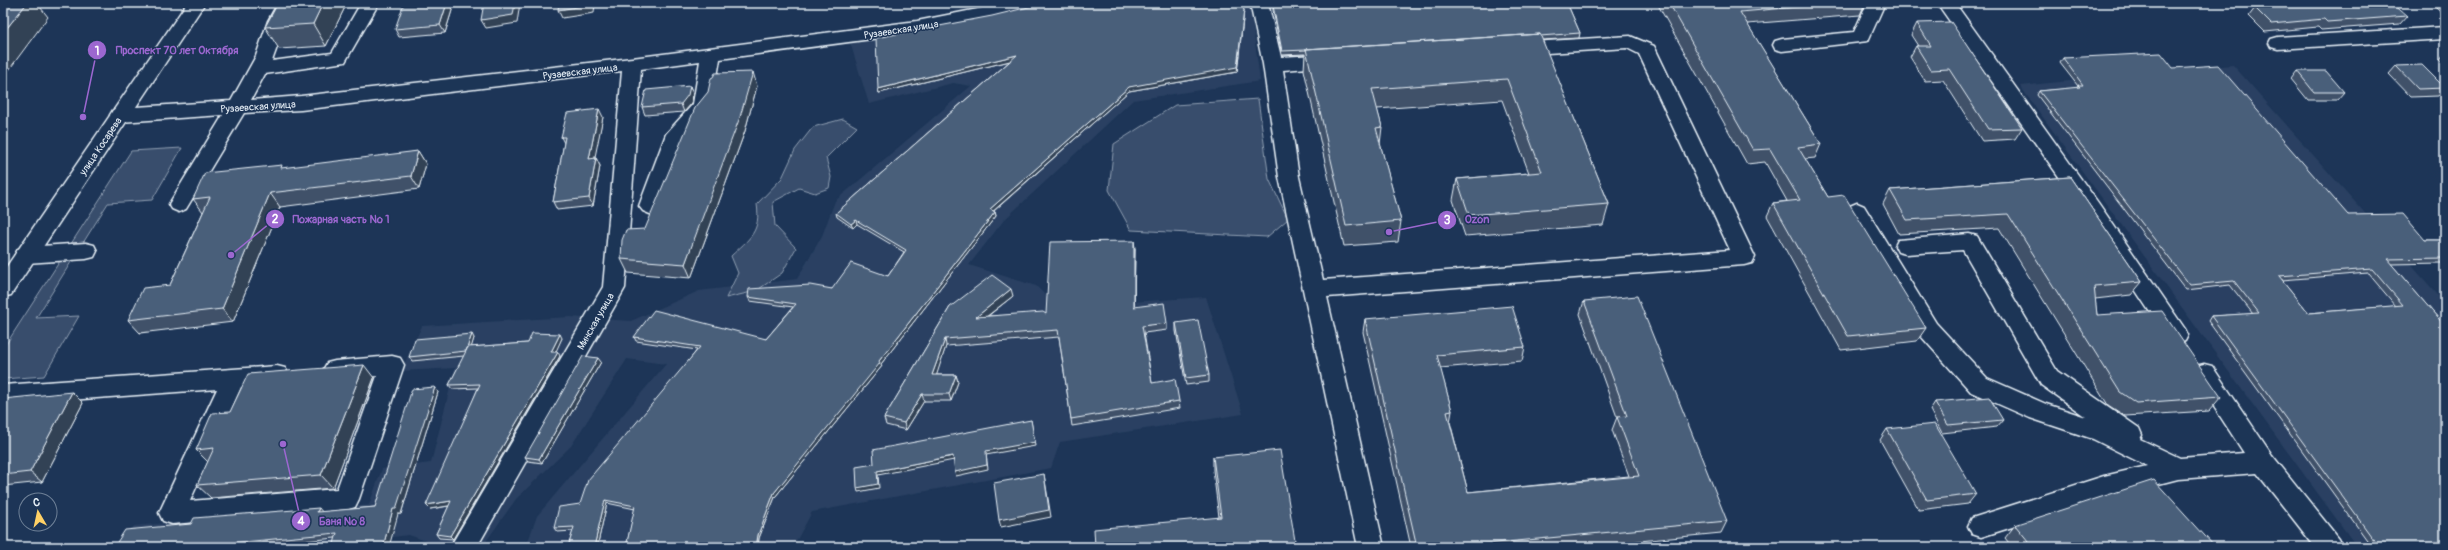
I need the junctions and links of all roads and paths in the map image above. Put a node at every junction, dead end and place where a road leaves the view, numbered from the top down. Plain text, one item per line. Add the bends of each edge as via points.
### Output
1 (196, 3) edge
2 (288, 3) edge
3 (370, 3) edge
4 (1036, 3) edge
5 (1259, 3) edge
6 (1876, 3) edge
7 (1946, 3) edge
8 (2445, 33) edge
9 (2278, 43) dead end
10 (1782, 45) dead end
11 (1495, 50) edge
12 (711, 54) junction
13 (1352, 59) edge
14 (632, 64) junction
15 (1273, 64) junction
16 (258, 69) junction
17 (237, 108) junction
18 (120, 115) junction
19 (179, 204) dead end
20 (650, 206) dead end
21 (1857, 211) dead end
22 (1906, 246) dead end
23 (86, 251) dead end
24 (26, 255) junction
25 (3, 289) edge
26 (1314, 289) junction
27 (233, 379) junction
28 (3, 395) edge
29 (2264, 462) junction
30 (2178, 469) junction
31 (1981, 526) dead end
32 (463, 547) edge
33 (1370, 547) edge
34 (2330, 547) edge

1 - 18 street, улица Косарева
2 - 16 street via 282,9
3 - 16 street via 338,58
4 - 12 street, Рузаевская улица via 917,27
5 - 15 street
6 - 10 street via 1861,37
7 - 29 street via 2092,209
8 - 9 street
11 - 26 street via 1630,42 1647,50 1744,257
12 - 14 street, Рузаевская улица
12 - 20 street via 702,106 676,134
13 - 15 street
14 - 17 street, Рузаевская улица via 301,103
14 - 32 street, Минская улица via 614,288
15 - 26 street via 1290,177
16 - 17 street
17 - 18 street, Рузаевская улица
17 - 19 street
18 - 24 street, улица Косарева
21 - 30 street via 1928,329 1979,385 2038,411 2101,432
22 - 30 street via 1969,242 2049,378
23 - 24 street
24 - 25 street, улица Косарева
26 - 33 street
27 - 27 street via 172,513 346,499 392,365
27 - 28 street
29 - 30 street
29 - 34 street
30 - 31 street via 2104,487

